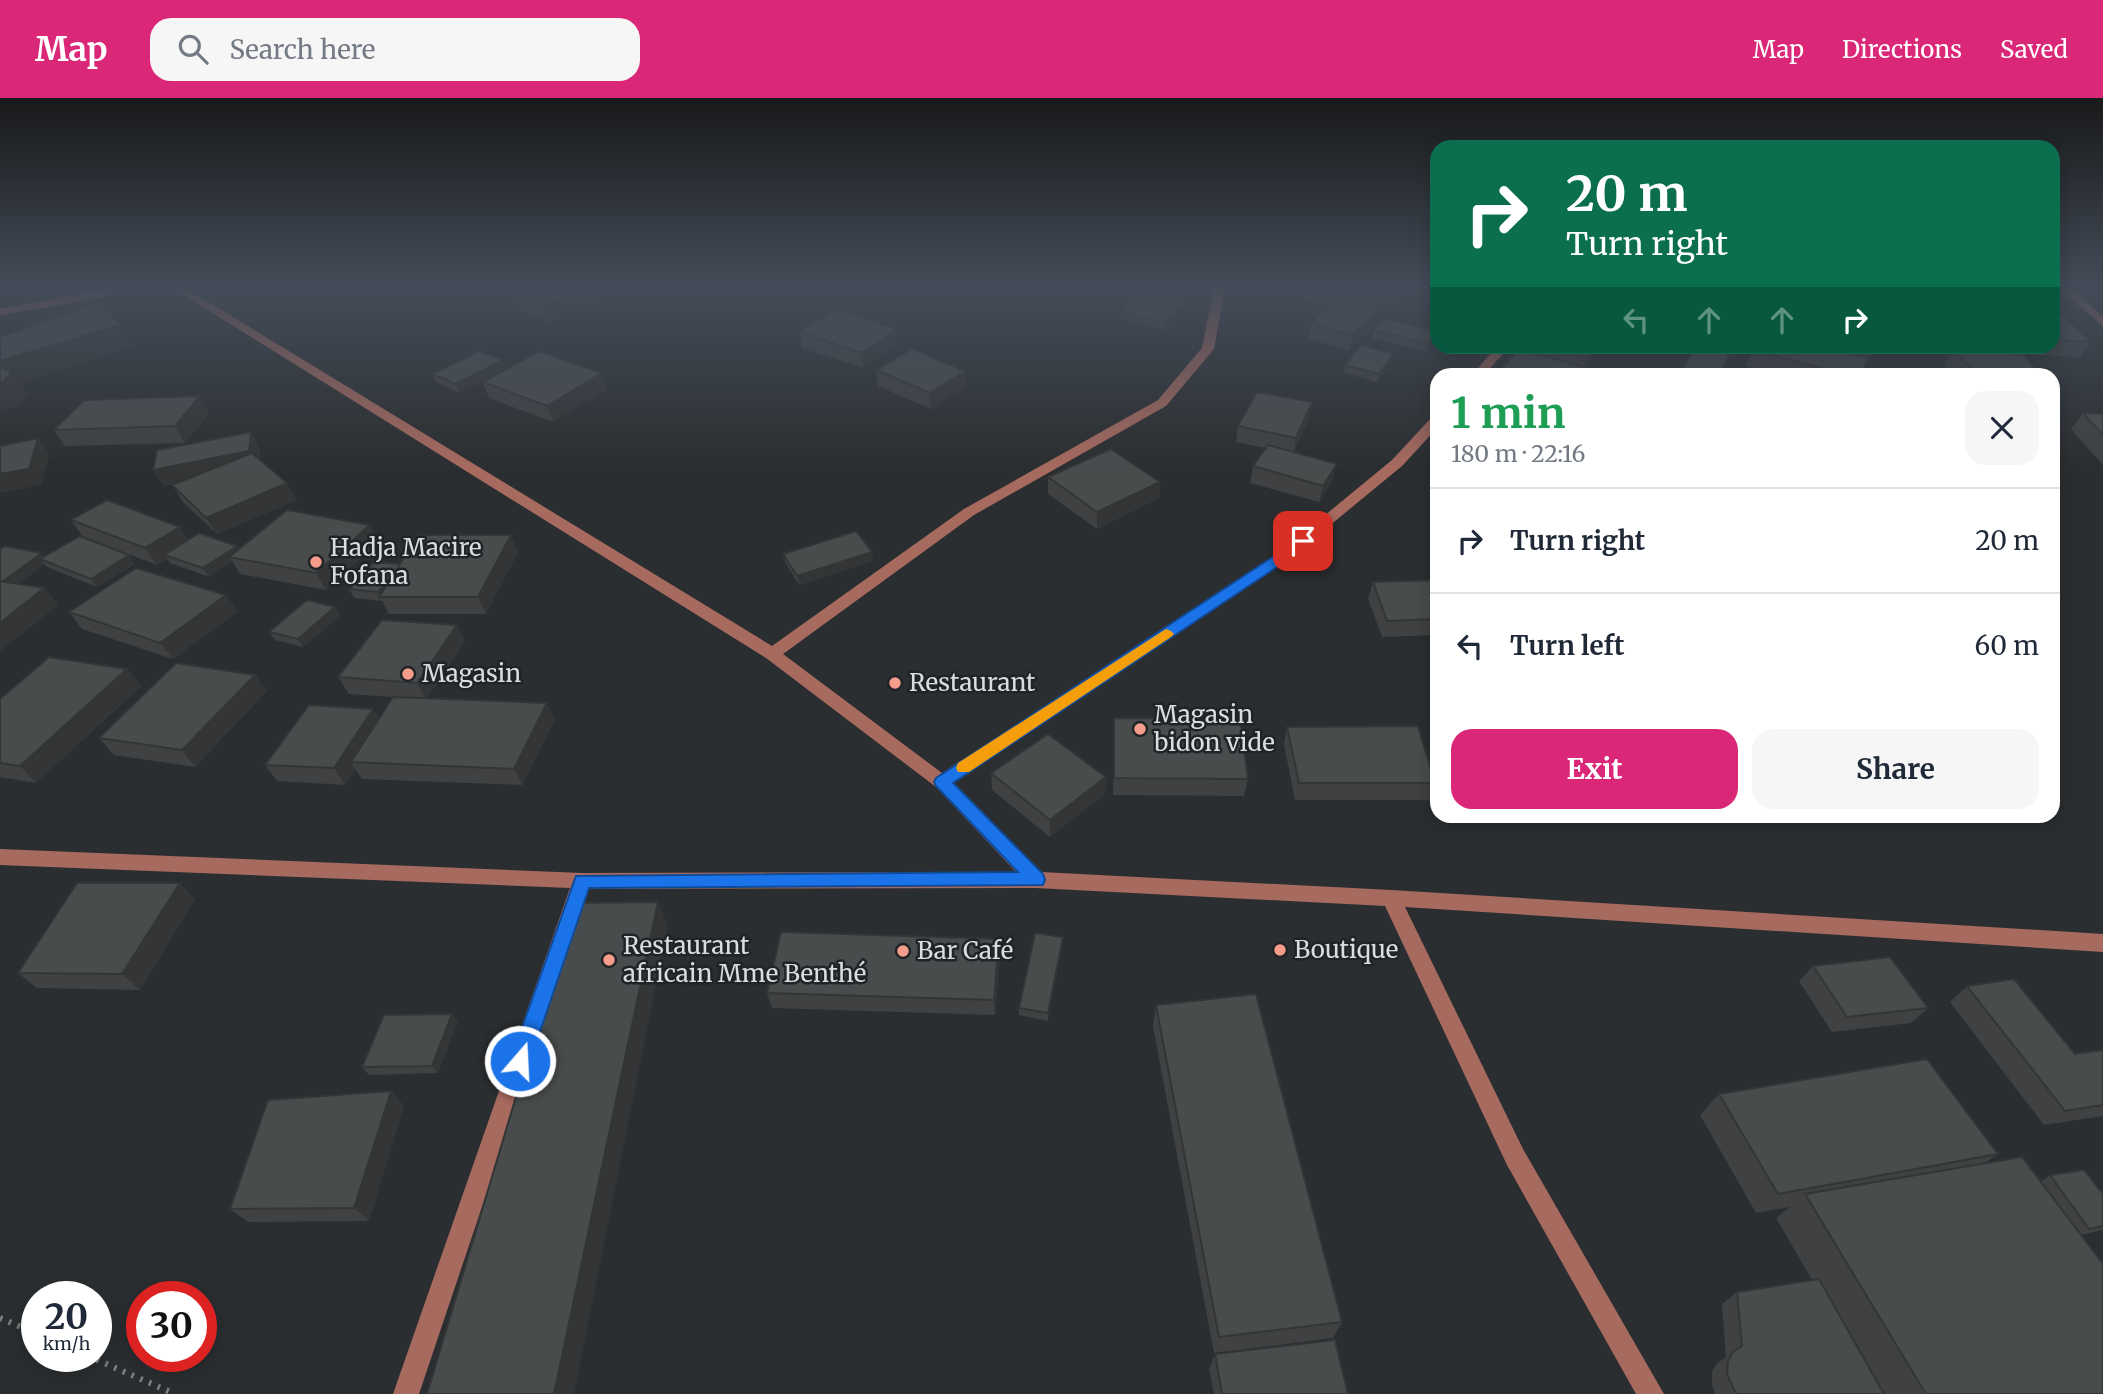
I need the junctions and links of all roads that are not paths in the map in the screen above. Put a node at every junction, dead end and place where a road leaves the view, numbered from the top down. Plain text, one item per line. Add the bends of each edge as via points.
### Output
1 (274, 347) edge
2 (1208, 347) edge
3 (1497, 354) edge
4 (1484, 368) edge
5 (1430, 427) edge
6 (772, 653) junction
7 (942, 782) junction
8 (0, 856) edge
9 (1036, 880) junction
10 (582, 881) junction
11 (1391, 898) junction
12 (2103, 943) edge
13 (406, 1394) edge
14 (1651, 1394) edge

1 - 6 street
2 - 6 street via 1162,403 969,512
3 - 4 street
5 - 7 street via 1396,463 1284,556
6 - 7 street
7 - 9 street
8 - 10 street
9 - 10 street
9 - 11 street
10 - 13 street
11 - 12 street
11 - 14 street via 1515,1157

